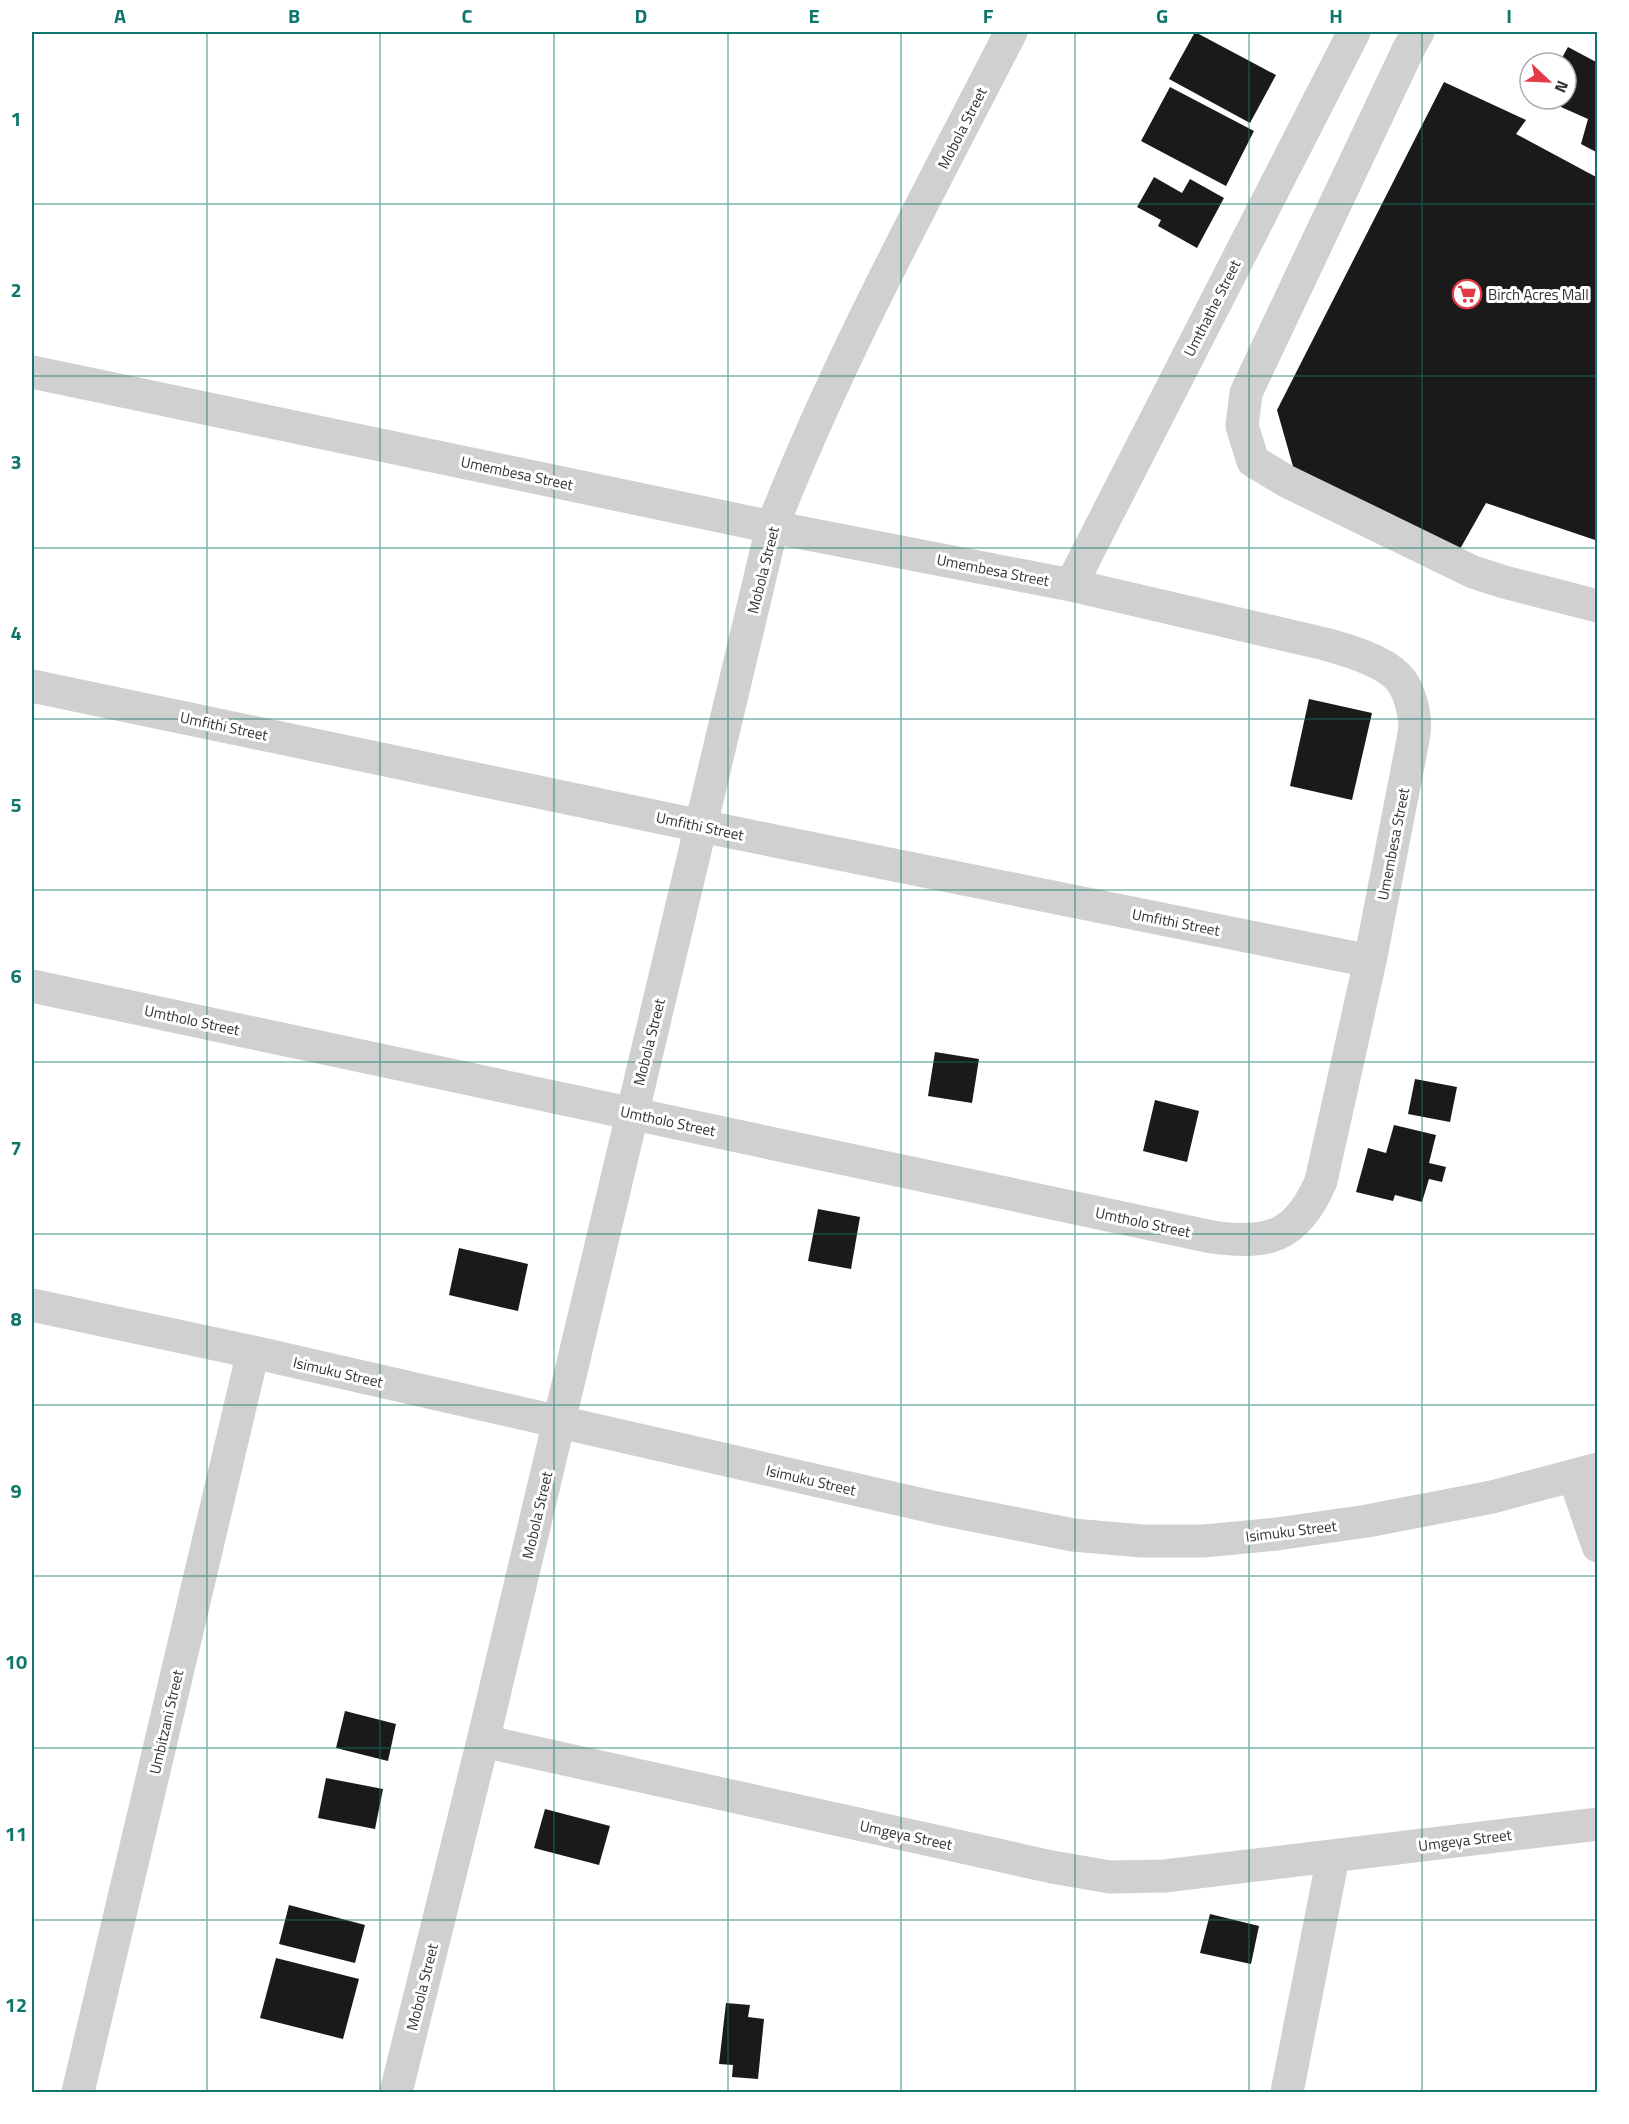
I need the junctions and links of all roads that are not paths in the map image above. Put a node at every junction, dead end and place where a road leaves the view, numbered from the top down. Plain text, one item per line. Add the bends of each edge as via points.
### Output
1 (1011, 32) edge
2 (1354, 32) edge
3 (1418, 32) edge
4 (32, 372) edge
5 (772, 526) junction
6 (1071, 585) junction
7 (1598, 606) edge
8 (32, 686) edge
9 (701, 826) junction
10 (1370, 961) junction
11 (32, 986) edge
12 (632, 1113) junction
13 (1299, 1218) joint
14 (32, 1305) edge
15 (253, 1352) junction
16 (560, 1423) junction
17 (1586, 1472) edge
18 (1598, 1546) edge
19 (483, 1742) junction
20 (1598, 1824) edge
21 (1333, 1857) junction
22 (78, 2092) edge
23 (396, 2092) edge
24 (1287, 2092) edge

1 - 5 street, Mobola Street via 866,316
2 - 6 street, Umthathe Street
3 - 7 street via 1246,393 1242,426 1253,461 1296,486 1473,572
4 - 5 street, Umembesa Street
5 - 6 street, Umembesa Street
5 - 9 street, Mobola Street
6 - 10 street, Umembesa Street via 1351,651 1399,677 1415,717 1413,740
8 - 9 street, Umfithi Street
9 - 10 street, Umfithi Street
9 - 12 street, Mobola Street
10 - 13 street, Umembesa Street via 1321,1181 1313,1201
11 - 12 street, Umtholo Street
12 - 13 street, Umtholo Street via 1212,1237 1259,1240 1281,1232
12 - 16 street, Mobola Street
14 - 15 street, Isimuku Street
15 - 16 street, Isimuku Street
15 - 22 street, Umbitzani Street
16 - 17 street, Isimuku Street via 1003,1522 1073,1535 1142,1541 1204,1541 1367,1521 1492,1497
16 - 19 street, Mobola Street
17 - 18 street
19 - 21 street, Umgeya Street via 1110,1877 1164,1876
19 - 23 street, Mobola Street
20 - 21 street, Umgeya Street
21 - 24 street

